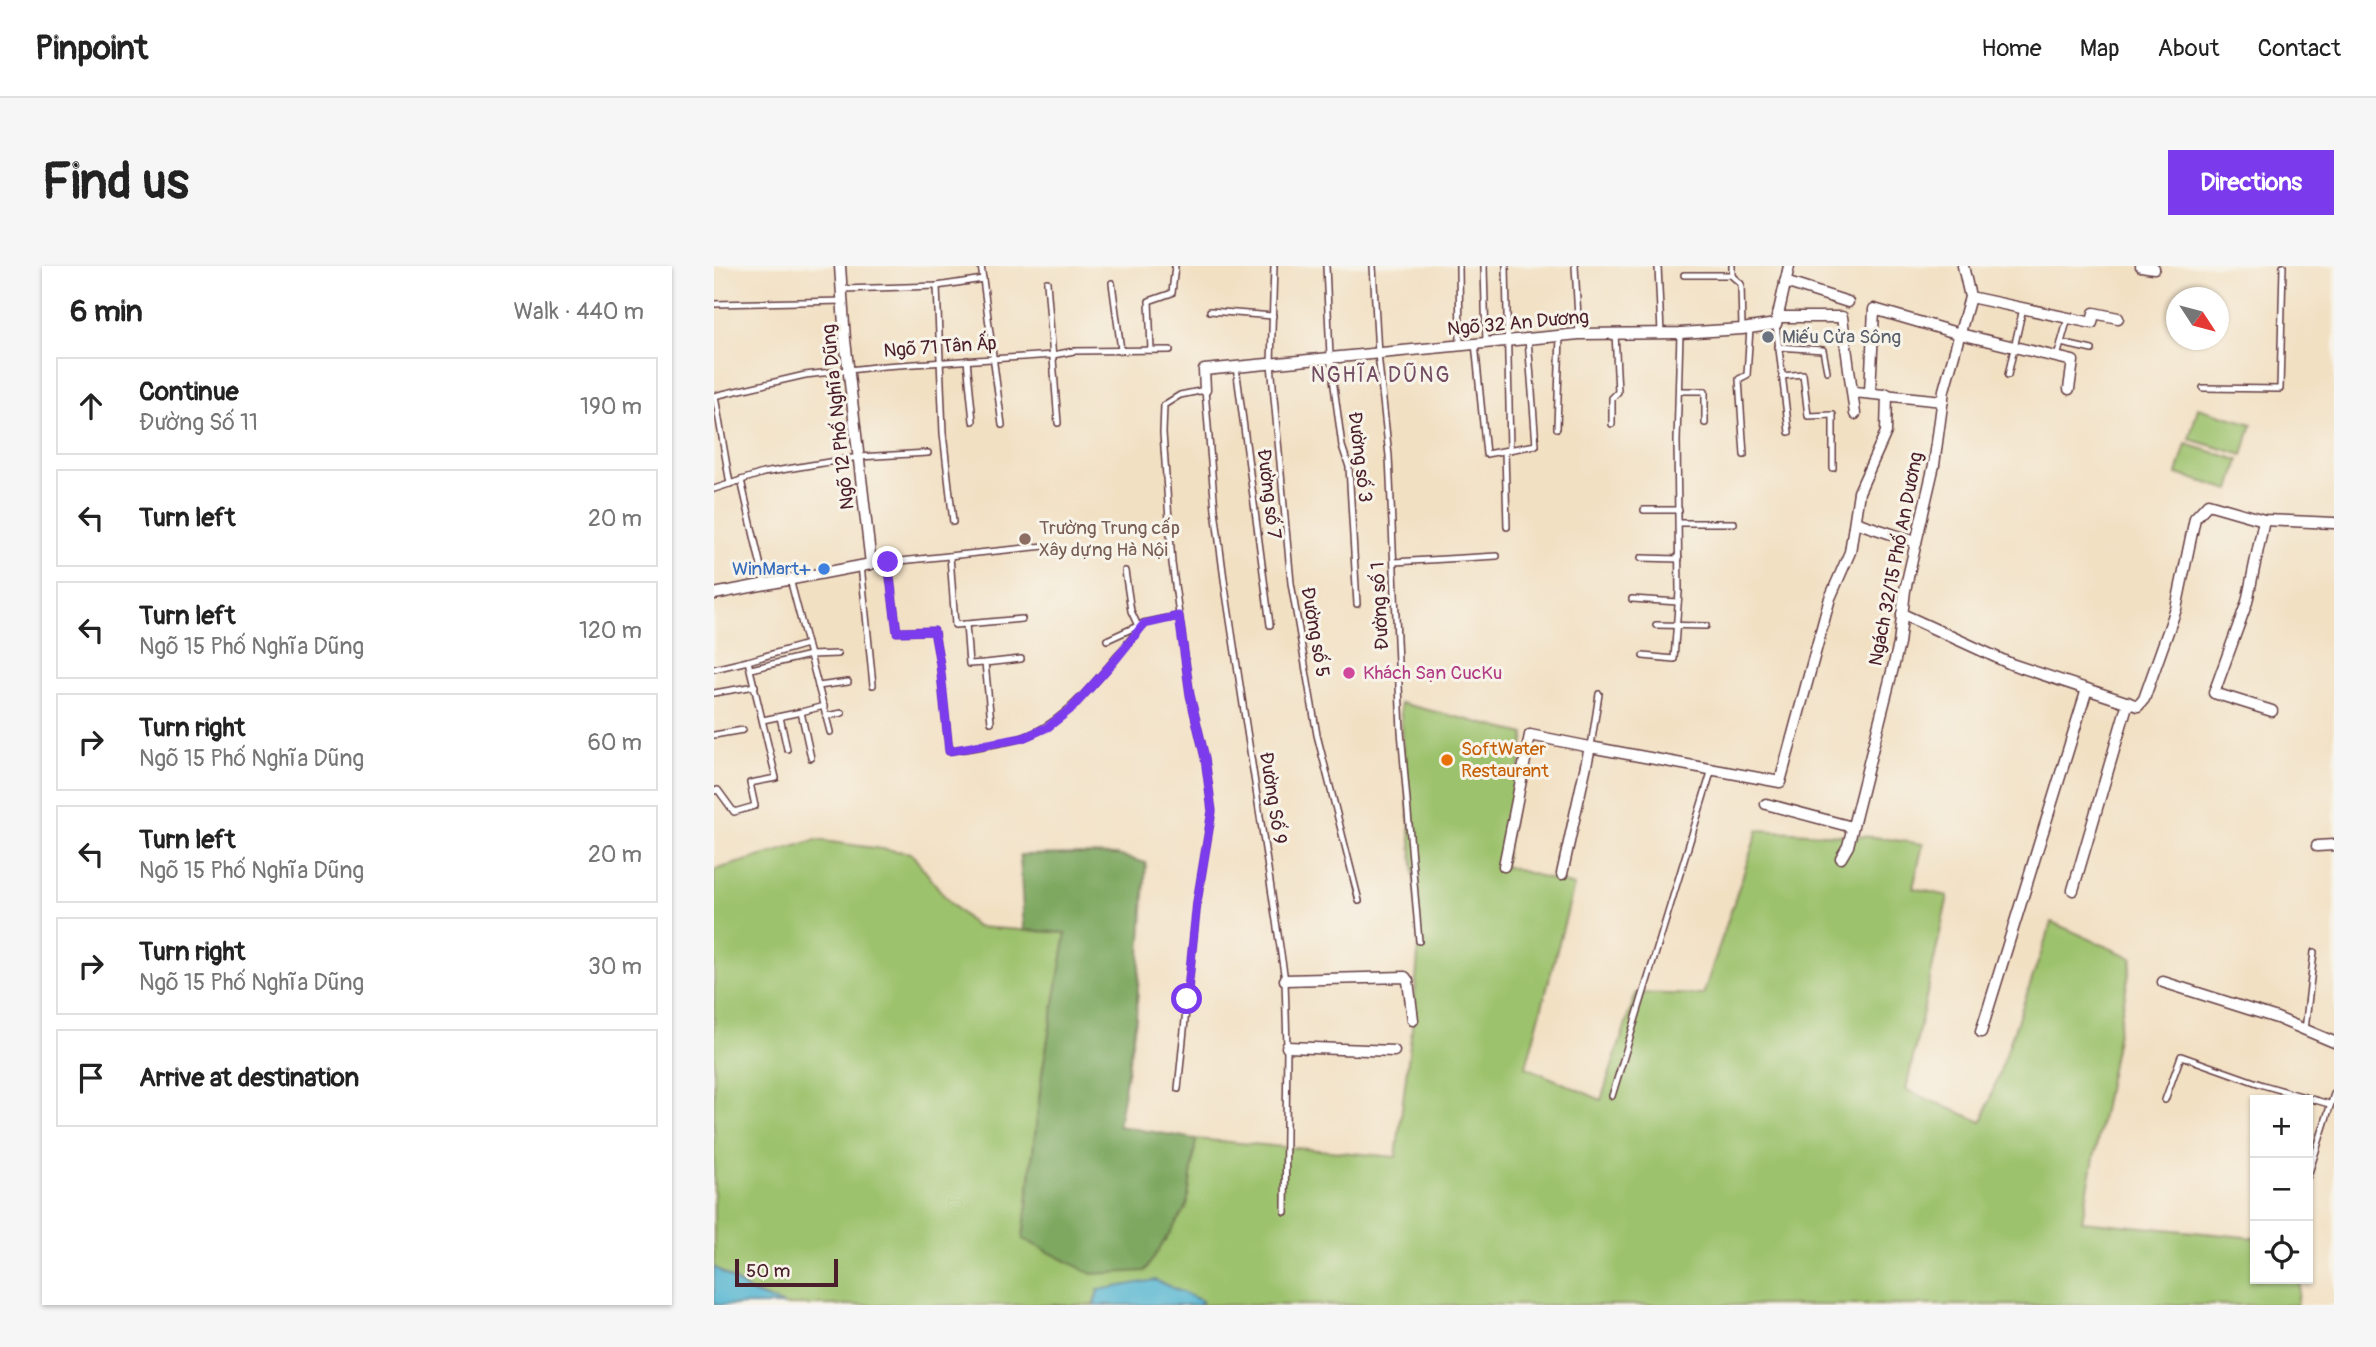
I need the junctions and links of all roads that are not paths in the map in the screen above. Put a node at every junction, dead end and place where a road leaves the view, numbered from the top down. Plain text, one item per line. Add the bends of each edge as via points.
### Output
1 (840, 266) edge
2 (981, 266) edge
3 (1175, 266) edge
4 (1274, 266) edge
5 (1326, 266) edge
6 (1373, 266) edge
7 (1459, 266) edge
8 (1484, 266) edge
9 (1506, 266) edge
10 (1575, 266) edge
11 (1658, 266) edge
12 (1732, 266) edge
13 (1789, 266) edge
14 (1963, 266) edge
15 (2141, 266) edge
16 (2283, 266) edge
17 (2154, 268) dead end
18 (1684, 275) dead end
19 (1732, 275) junction
20 (983, 279) junction
21 (1047, 282) dead end
22 (1785, 282) junction
23 (1112, 283) dead end
24 (937, 286) junction
25 (843, 289) junction
26 (1970, 297) junction
27 (844, 301) junction
28 (1848, 302) dead end
29 (714, 304) edge
30 (2024, 309) junction
31 (1210, 311) dead end
32 (1273, 316) junction
33 (2068, 318) junction
34 (2118, 318) dead end
35 (1776, 320) junction
36 (1746, 329) junction
37 (1615, 333) junction
38 (1661, 333) junction
39 (1680, 333) junction
40 (1579, 334) junction
41 (1960, 334) junction
42 (1560, 335) junction
43 (1528, 339) junction
44 (1509, 341) junction
45 (1480, 343) junction
46 (2061, 343) junction
47 (1460, 345) junction
48 (1778, 347) junction
49 (2015, 347) junction
50 (1121, 350) junction
51 (1151, 350) junction
52 (1170, 350) dead end
53 (2092, 350) dead end
54 (1378, 354) junction
55 (1054, 355) junction
56 (1330, 356) junction
57 (2057, 357) junction
58 (994, 359) junction
59 (967, 360) junction
60 (941, 362) junction
61 (1271, 364) junction
62 (1236, 367) junction
63 (849, 370) junction
64 (1828, 371) dead end
65 (2008, 375) dead end
66 (1782, 376) junction
67 (2203, 388) dead end
68 (2069, 389) dead end
69 (1205, 390) junction
70 (1679, 391) junction
71 (1854, 391) junction
72 (1870, 392) junction
73 (1887, 394) junction
74 (714, 396) edge
75 (1942, 401) junction
76 (1856, 414) dead end
77 (973, 421) dead end
78 (1058, 423) dead end
79 (1705, 423) dead end
80 (1612, 424) dead end
81 (1002, 425) dead end
82 (1557, 428) dead end
83 (1789, 432) dead end
84 (1507, 451) junction
85 (928, 453) dead end
86 (1744, 455) dead end
87 (859, 457) junction
88 (1833, 468) dead end
89 (741, 480) junction
90 (730, 484) junction
91 (714, 489) edge
92 (1644, 510) dead end
93 (1679, 510) junction
94 (2264, 520) junction
95 (953, 522) dead end
96 (1855, 522) junction
97 (1679, 523) junction
98 (1734, 523) dead end
99 (2334, 523) edge
100 (1507, 527) dead end
101 (1916, 542) junction
102 (1045, 546) dead end
103 (950, 556) junction
104 (1496, 556) dead end
105 (1641, 558) dead end
106 (1679, 559) junction
107 (888, 562) junction
108 (1394, 562) junction
109 (866, 565) junction
110 (1125, 571) dead end
111 (790, 579) junction
112 (765, 584) junction
113 (714, 594) edge
114 (1632, 600) dead end
115 (1678, 602) junction
116 (1357, 604) dead end
117 (1902, 614) junction
118 (1179, 616) junction
119 (1022, 619) dead end
120 (966, 624) junction
121 (1141, 625) junction
122 (1270, 625) dead end
123 (1656, 625) dead end
124 (1676, 625) junction
125 (1706, 626) dead end
126 (1107, 640) dead end
127 (807, 644) junction
128 (838, 654) dead end
129 (810, 656) junction
130 (1643, 656) dead end
131 (1021, 659) dead end
132 (748, 661) junction
133 (985, 663) junction
134 (714, 668) edge
135 (751, 669) junction
136 (848, 682) dead end
137 (873, 685) dead end
138 (755, 686) junction
139 (818, 686) junction
140 (2087, 689) junction
141 (714, 693) edge
142 (1599, 694) dead end
143 (2128, 702) junction
144 (824, 706) junction
145 (2272, 711) dead end
146 (801, 712) junction
147 (842, 713) dead end
148 (826, 716) junction
149 (780, 717) junction
150 (763, 720) junction
151 (991, 722) dead end
152 (743, 730) dead end
153 (830, 732) dead end
154 (714, 735) edge
155 (1591, 747) junction
156 (787, 749) dead end
157 (811, 758) dead end
158 (1712, 769) junction
159 (714, 791) edge
160 (1766, 804) dead end
161 (1852, 827) junction
162 (2334, 845) edge
163 (2317, 846) dead end
164 (1841, 858) dead end
165 (1504, 866) dead end
166 (1562, 874) dead end
167 (2073, 890) dead end
168 (1360, 901) dead end
169 (1419, 941) dead end
170 (2314, 952) dead end
171 (1285, 980) junction
172 (2162, 982) dead end
173 (1413, 1020) dead end
174 (2305, 1030) junction
175 (1981, 1032) dead end
176 (2334, 1042) edge
177 (1287, 1047) junction
178 (1395, 1051) dead end
179 (1178, 1089) dead end
180 (2334, 1094) edge
181 (1612, 1096) dead end
182 (2165, 1100) dead end
183 (2329, 1104) junction
184 (2313, 1159) edge
185 (1284, 1212) dead end

1 - 25 street, Ngõ 12 Phố Nghĩa Dũng
2 - 20 lane
3 - 51 lane via 1172,293 1149,301
4 - 32 lane, Đường số 5
5 - 56 lane, Đường số 3
6 - 54 lane, Đường số 1
7 - 47 lane
8 - 45 lane
9 - 44 lane
10 - 40 lane
11 - 38 lane
12 - 19 lane
13 - 22 street
14 - 26 street, Ngách 32/15 Phố An Dương
15 - 17 street
16 - 67 lane via 2280,388
18 - 19 lane
19 - 36 lane via 1741,284
20 - 24 lane
20 - 58 lane
21 - 55 lane
22 - 28 street
22 - 35 street
23 - 50 lane
24 - 25 lane
24 - 60 lane
25 - 27 street, Ngõ 12 Phố Nghĩa Dũng
26 - 30 street
26 - 41 street, Ngách 32/15 Phố An Dương
27 - 29 lane
27 - 63 street, Ngõ 12 Phố Nghĩa Dũng
30 - 33 street
30 - 49 lane
31 - 32 lane
32 - 61 lane, Đường số 5
33 - 34 street via 2092,323 2094,313
33 - 46 lane
35 - 36 street, Ngõ 32 An Dương
35 - 48 lane
35 - 71 street, Ngõ 32 An Dương via 1842,317
36 - 39 street, Ngõ 32 An Dương
36 - 86 lane via 1747,375 1739,379
37 - 38 street, Ngõ 32 An Dương
37 - 40 street, Ngõ 32 An Dương
37 - 80 lane via 1618,392 1612,398
38 - 39 street, Ngõ 32 An Dương
39 - 70 lane
40 - 42 street, Ngõ 32 An Dương
41 - 49 street
41 - 72 street via 1874,309
41 - 75 street, Ngách 32/15 Phố An Dương
42 - 43 street, Ngõ 32 An Dương
42 - 82 lane
43 - 44 street, Ngõ 32 An Dương
43 - 84 lane via 1536,445
44 - 45 street, Ngõ 32 An Dương
44 - 84 lane
45 - 47 street, Ngõ 32 An Dương
45 - 84 lane via 1486,454
46 - 53 lane
46 - 57 lane
47 - 54 street, Ngõ 32 An Dương
48 - 64 lane via 1823,350
48 - 66 lane
49 - 57 street
49 - 65 lane
50 - 51 lane, Ngõ 71 Tân Ấp
50 - 55 lane, Ngõ 71 Tân Ấp
51 - 52 lane, Ngõ 71 Tân Ấp
54 - 56 street, Ngõ 32 An Dương
54 - 108 lane, Đường số 1
55 - 58 lane, Ngõ 71 Tân Ấp
55 - 78 lane
56 - 61 street, Ngõ 32 An Dương
56 - 116 lane, Đường số 3 via 1349,467
57 - 68 street via 2073,361
58 - 59 lane, Ngõ 71 Tân Ấp
58 - 81 lane
59 - 60 lane, Ngõ 71 Tân Ấp
59 - 77 lane
60 - 63 lane, Ngõ 71 Tân Ấp
60 - 95 lane
61 - 62 street, Ngõ 32 An Dương
61 - 168 lane, Đường số 5 via 1291,583 1317,735
62 - 69 street, Ngõ 32 An Dương via 1204,370
62 - 122 lane, Đường số 7
63 - 74 lane, Ngõ 71 Tân Ấp
63 - 87 street, Ngõ 12 Phố Nghĩa Dũng
66 - 83 lane
66 - 88 lane via 1803,374 1808,416 1833,415
69 - 118 lane via 1180,395 1164,405
69 - 171 lane, Đường Số 9 via 1214,510
70 - 79 lane via 1705,391
70 - 93 lane
71 - 72 street
71 - 76 street
72 - 73 street
73 - 75 street
73 - 96 street via 1886,432 1859,492
74 - 90 lane
75 - 101 street, Ngách 32/15 Phố An Dương via 1934,464
84 - 100 lane
85 - 87 lane
87 - 89 lane
87 - 109 street, Ngõ 12 Phố Nghĩa Dũng
89 - 90 lane
89 - 112 lane
90 - 91 lane
92 - 93 lane
93 - 97 lane
94 - 99 street
94 - 143 street via 2208,504 2195,518 2176,609 2144,699 2138,706
94 - 145 street via 2247,601 2214,693
96 - 101 street
96 - 158 street via 1850,552 1830,598 1780,782
97 - 98 lane
97 - 106 lane
101 - 117 street, Ngách 32/15 Phố An Dương
102 - 103 lane
103 - 107 lane
103 - 120 lane via 956,625
104 - 108 lane
105 - 106 lane
106 - 115 lane
107 - 109 lane
107 - 121 lane via 897,632 934,631 949,751 1023,738 1048,727 1072,708
108 - 169 lane, Đường số 1 via 1401,731
109 - 111 street
109 - 137 lane
110 - 121 lane via 1131,611
111 - 112 street
111 - 127 lane
112 - 113 street
114 - 115 lane
115 - 124 lane
117 - 140 street via 2011,663
117 - 161 street, Ngách 32/15 Phố An Dương via 1899,644
118 - 121 lane
118 - 179 lane via 1212,811 1197,902
119 - 120 lane
120 - 133 lane via 969,664
121 - 126 lane
123 - 124 lane
124 - 125 lane
124 - 130 lane via 1674,659
127 - 129 lane
127 - 132 lane
128 - 129 lane
129 - 135 lane
129 - 139 lane
131 - 133 lane
132 - 134 lane
132 - 135 lane
133 - 151 lane
135 - 138 lane
136 - 139 lane
138 - 141 lane
138 - 150 lane
139 - 144 lane
140 - 143 street
140 - 175 street
142 - 155 lane
143 - 167 street
144 - 146 lane
144 - 148 lane
146 - 149 lane
146 - 157 lane
147 - 148 lane
148 - 153 lane
149 - 150 lane
149 - 156 lane
150 - 159 lane via 776,778 750,783 755,806 734,812 718,790
152 - 154 lane
155 - 158 street
155 - 165 street via 1530,735
155 - 166 street
158 - 181 lane
160 - 161 street
161 - 164 street, Ngách 32/15 Phố An Dương
162 - 163 street
170 - 174 lane
171 - 173 street via 1405,977
171 - 177 lane, Đường Số 9
172 - 174 street
174 - 176 street
177 - 178 street
177 - 185 lane, Đường Số 9
180 - 183 lane
182 - 183 lane via 2181,1056
183 - 184 lane

